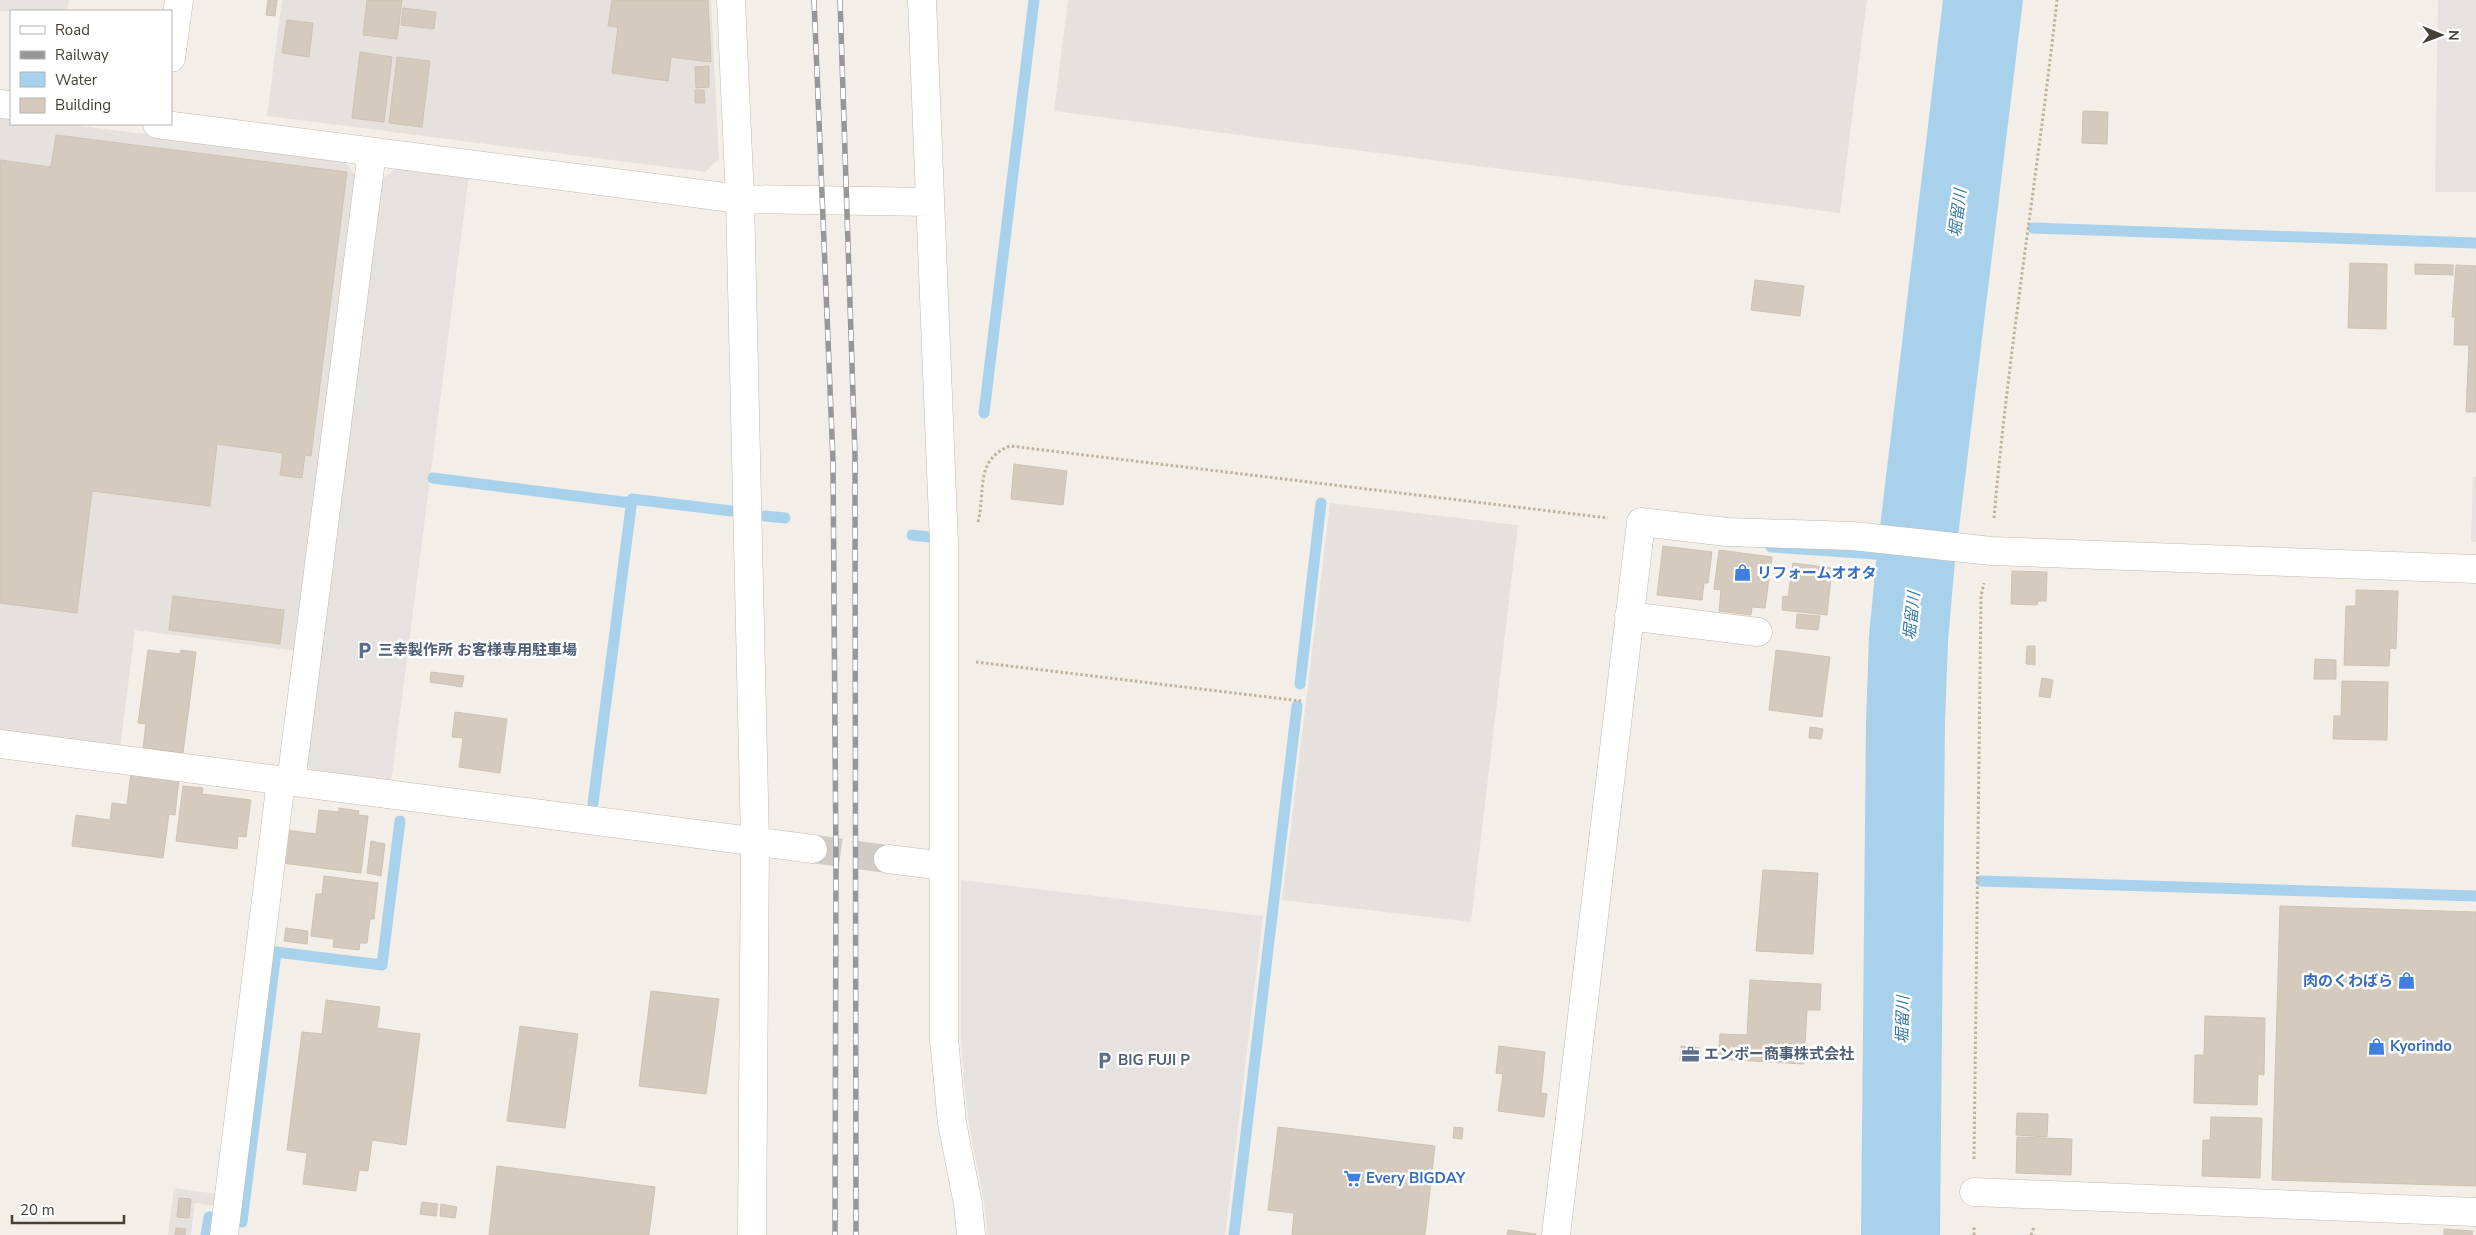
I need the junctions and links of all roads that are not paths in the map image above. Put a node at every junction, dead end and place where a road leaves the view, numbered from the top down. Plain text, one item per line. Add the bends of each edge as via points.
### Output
1 (179, 0) edge
2 (731, 0) edge
3 (922, 0) edge
4 (172, 51) edge
5 (169, 125) edge
6 (372, 152) junction
7 (740, 199) junction
8 (930, 202) junction
9 (2476, 568) edge
10 (1629, 616) junction
11 (1758, 632) dead end
12 (0, 744) edge
13 (286, 781) junction
14 (755, 841) junction
15 (813, 849) tunnel mouth
16 (888, 859) tunnel mouth
17 (944, 866) junction
18 (1974, 1192) road end
19 (2476, 1212) edge
20 (224, 1235) edge
21 (752, 1235) edge
22 (971, 1235) edge
23 (1556, 1235) edge

1 - 4 street
2 - 7 street
3 - 8 street
5 - 6 street
6 - 7 street
6 - 13 street
7 - 8 street
7 - 14 street
8 - 17 street via 944,544
9 - 10 street via 1986,550 1853,536 1727,532 1641,522
10 - 11 street
10 - 23 street
12 - 13 street
13 - 14 street
13 - 20 street
14 - 15 street
14 - 21 street
16 - 17 street
17 - 22 street via 947,1083
18 - 19 street

